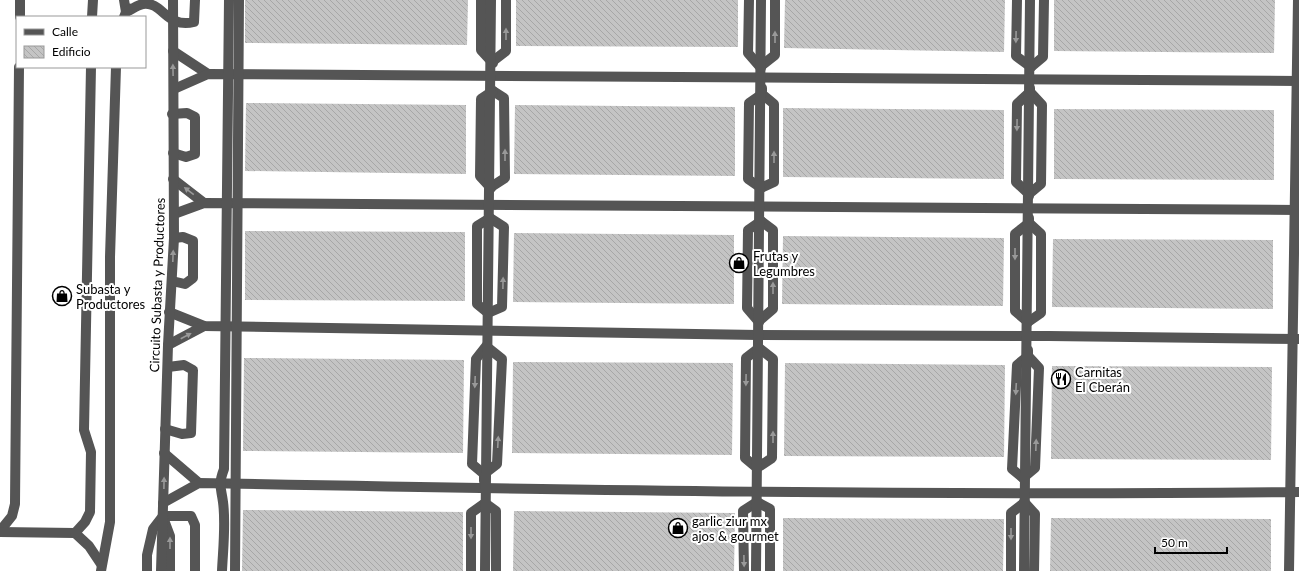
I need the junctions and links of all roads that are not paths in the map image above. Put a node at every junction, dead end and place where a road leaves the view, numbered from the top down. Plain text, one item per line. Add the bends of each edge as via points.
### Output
1 (20, 0) edge
2 (93, 0) edge
3 (124, 0) edge
4 (134, 0) edge
5 (173, 0) edge
6 (195, 0) edge
7 (229, 0) edge
8 (239, 0) edge
9 (480, 0) edge
10 (491, 0) edge
11 (506, 0) edge
12 (749, 0) edge
13 (761, 0) edge
14 (775, 0) edge
15 (1017, 0) edge
16 (1030, 0) edge
17 (1044, 0) edge
18 (1298, 0) edge
19 (125, 15) edge
20 (20, 16) edge
21 (92, 16) edge
22 (173, 21) junction
23 (173, 51) junction
24 (493, 61) junction
25 (761, 66) junction
26 (1031, 66) junction
27 (19, 68) edge
28 (92, 68) edge
29 (116, 68) edge
30 (208, 74) junction
31 (239, 74) junction
32 (490, 75) junction
33 (760, 78) junction
34 (1029, 80) junction
35 (1299, 81) edge
36 (174, 89) junction
37 (492, 90) junction
38 (1030, 92) junction
39 (762, 94) junction
40 (172, 114) junction
41 (173, 153) junction
42 (173, 179) junction
43 (491, 187) junction
44 (761, 188) junction
45 (1029, 194) junction
46 (204, 203) junction
47 (238, 203) junction
48 (489, 204) junction
49 (759, 206) junction
50 (1028, 209) junction
51 (1299, 210) edge
52 (174, 214) junction
53 (490, 218) junction
54 (761, 221) junction
55 (1029, 222) junction
56 (174, 238) junction
57 (172, 281) junction
58 (169, 312) junction
59 (488, 313) junction
60 (759, 321) junction
61 (1028, 322) junction
62 (204, 326) junction
63 (236, 326) junction
64 (487, 331) junction
65 (758, 335) junction
66 (1027, 336) junction
67 (1299, 339) edge
68 (168, 346) junction
69 (487, 347) junction
70 (759, 348) junction
71 (1028, 356) junction
72 (168, 367) junction
73 (165, 429) junction
74 (164, 453) junction
75 (757, 468) junction
76 (484, 474) junction
77 (1023, 478) junction
78 (199, 483) junction
79 (236, 484) junction
80 (486, 488) junction
81 (1299, 492) edge
82 (757, 497) junction
83 (1024, 498) junction
84 (163, 503) junction
85 (485, 503) junction
86 (162, 516) junction
87 (0, 532) edge
88 (75, 532) junction
89 (101, 568) edge
90 (147, 571) edge
91 (161, 571) edge
92 (170, 571) edge
93 (195, 571) edge
94 (222, 571) edge
95 (235, 571) edge
96 (471, 571) edge
97 (485, 571) edge
98 (496, 571) edge
99 (744, 571) edge
100 (756, 571) edge
101 (770, 571) edge
102 (1011, 571) edge
103 (1024, 571) edge
104 (1034, 571) edge
105 (1289, 571) edge

1 - 20 street
2 - 21 street
3 - 19 street
4 - 19 street
5 - 22 street, Circuito Subasta y Productores
6 - 22 street via 194,22 186,24
7 - 94 street via 224,469 220,478 223,502
8 - 31 street
9 - 24 street via 481,50
10 - 32 street
24 -> 11 street via 506,52
12 - 25 street via 748,53
13 - 33 street
25 -> 14 street via 775,55
15 -> 26 street via 1016,56
16 - 34 street
17 - 26 street via 1043,57
18 - 105 street
19 - 22 street via 141,4 150,4
22 - 23 street, Circuito Subasta y Productores
23 - 30 street
36 -> 23 street, Circuito Subasta y Productores
24 - 37 street
25 - 39 street
26 - 38 street
27 - 87 street via 15,504 12,516
28 - 88 street via 84,430 91,452 92,496 90,512
29 - 89 street via 110,257 110,522
30 - 31 street
30 - 36 street
31 - 32 street
31 - 47 street
32 - 33 street
32 - 48 street
33 - 34 street
33 - 49 street
34 - 35 street
34 - 50 street
36 - 40 street, Circuito Subasta y Productores
37 - 43 street via 481,99 480,176
43 -> 37 street via 505,178 504,98
38 - 45 street via 1042,105 1041,184
38 -> 45 street via 1017,104 1016,182
39 - 44 street via 749,103 748,178
44 -> 39 street via 774,182 774,104
40 - 41 street, Circuito Subasta y Productores
40 - 41 street via 187,113 195,117 195,154 186,157
41 - 42 street, Circuito Subasta y Productores
46 -> 42 street
42 - 52 street, Circuito Subasta y Productores
43 - 53 street
44 - 54 street
45 - 55 street
46 - 47 street
46 - 52 street
47 - 48 street
47 - 63 street
48 - 49 street
48 - 64 street
49 - 50 street
49 - 65 street
50 - 51 street
50 - 66 street
52 - 56 street, Circuito Subasta y Productores
53 - 59 street via 477,226 477,304
59 -> 53 street via 502,307 504,227
54 - 60 street via 748,230 747,308
60 -> 54 street via 773,309 773,230
55 - 61 street via 1041,234 1041,313
55 -> 61 street via 1015,234 1015,311
57 -> 56 street, Circuito Subasta y Productores
56 - 57 street via 183,237 193,241 193,278 185,284
57 - 58 street, Circuito Subasta y Productores
58 - 62 street
58 - 68 street, Circuito Subasta y Productores
59 - 69 street
60 - 70 street
61 - 71 street
62 - 63 street
68 -> 62 street
63 - 64 street
63 - 79 street
64 - 65 street
64 - 80 street
65 - 66 street
65 - 82 street
66 - 67 street
66 - 83 street
68 - 72 street, Circuito Subasta y Productores
69 -> 76 street via 476,359 472,464
76 -> 69 street via 497,464 502,360
70 -> 75 street via 746,358 745,458
75 -> 70 street via 772,458 773,359
77 -> 71 street via 1035,468 1039,368
71 -> 77 street via 1017,365 1012,469
72 - 73 street, Circuito Subasta y Productores
72 - 73 street via 184,365 193,370 191,433 182,434
73 - 74 street, Circuito Subasta y Productores
74 - 78 street
84 -> 74 street, Circuito Subasta y Productores
75 - 82 street
76 - 85 street
77 - 83 street
78 - 79 street
78 - 84 street
79 - 80 street
79 - 95 street
80 - 82 street
80 - 97 street
81 - 83 street
82 - 83 street
82 -> 99 street via 743,511
82 - 100 street
82 - 101 street via 770,509
83 -> 102 street via 1011,513
83 - 103 street
83 - 104 street via 1035,514
84 - 86 street, Circuito Subasta y Productores
85 -> 96 street via 471,513
85 - 98 street via 496,511
86 - 90 street via 152,529
86 - 91 street, Circuito Subasta y Productores
92 -> 86 street via 170,536
86 - 93 street via 191,516 195,525
87 - 88 street
88 - 89 street via 89,546

